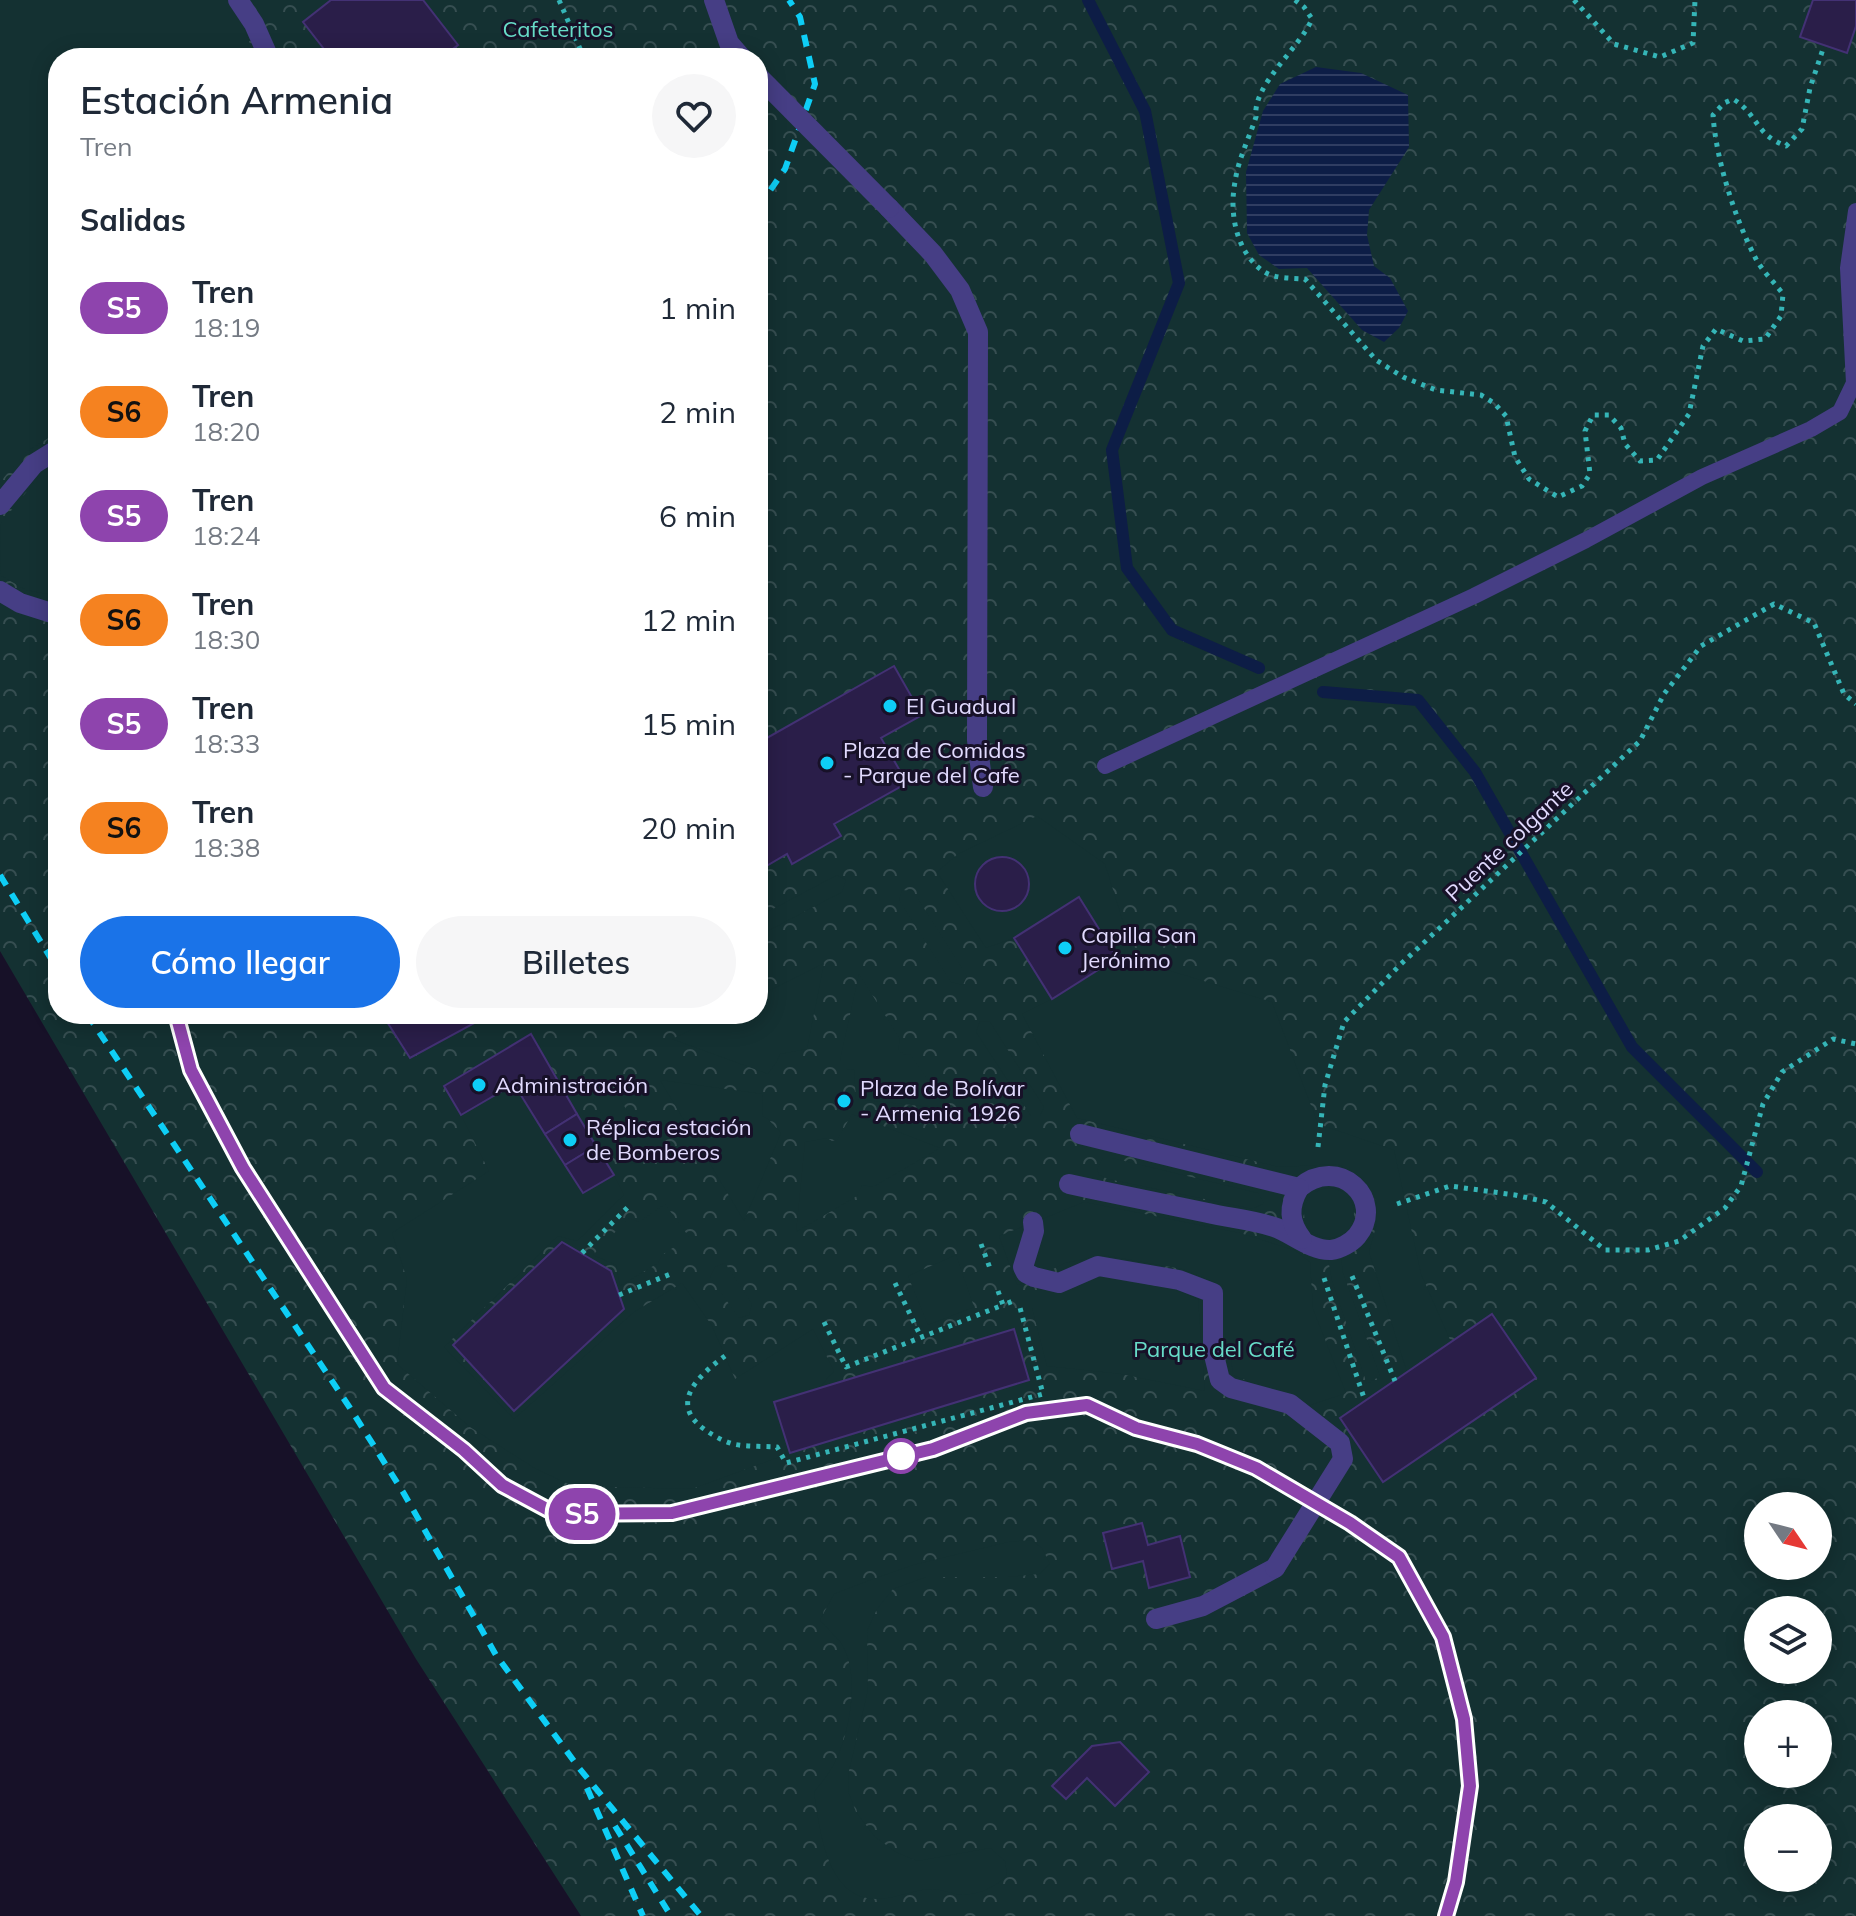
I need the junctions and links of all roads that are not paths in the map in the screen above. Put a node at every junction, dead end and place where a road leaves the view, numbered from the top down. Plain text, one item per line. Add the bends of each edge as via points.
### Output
1 (238, 0) edge
2 (714, 0) edge
3 (265, 48) edge
4 (733, 48) edge
5 (768, 86) edge
6 (1856, 211) edge
7 (48, 455) edge
8 (0, 505) edge
9 (0, 591) edge
10 (48, 612) edge
11 (1105, 766) dead end
12 (983, 787) dead end
13 (1080, 1134) dead end
14 (1069, 1184) dead end
15 (1299, 1188) junction
16 (1033, 1222) dead end
17 (1311, 1244) junction
18 (1156, 1619) dead end

1 - 3 street
2 - 4 street
5 - 12 street, bridge via 933,254 960,290 978,332 977,740
6 - 11 lane via 1848,268 1854,383 1840,412 1474,596
7 - 8 street
9 - 10 street
13 - 15 street
14 - 17 street via 1273,1227
15 - 17 street via 1290,1210 1295,1231
15 - 17 street via 1319,1176 1341,1177 1362,1197 1366,1214 1349,1243 1331,1250
16 - 18 street, bridge via 1023,1267 1034,1277 1059,1283 1098,1266 1179,1280 1213,1293 1213,1351 1220,1380 1290,1404 1340,1443 1343,1459 1275,1568 1203,1606

